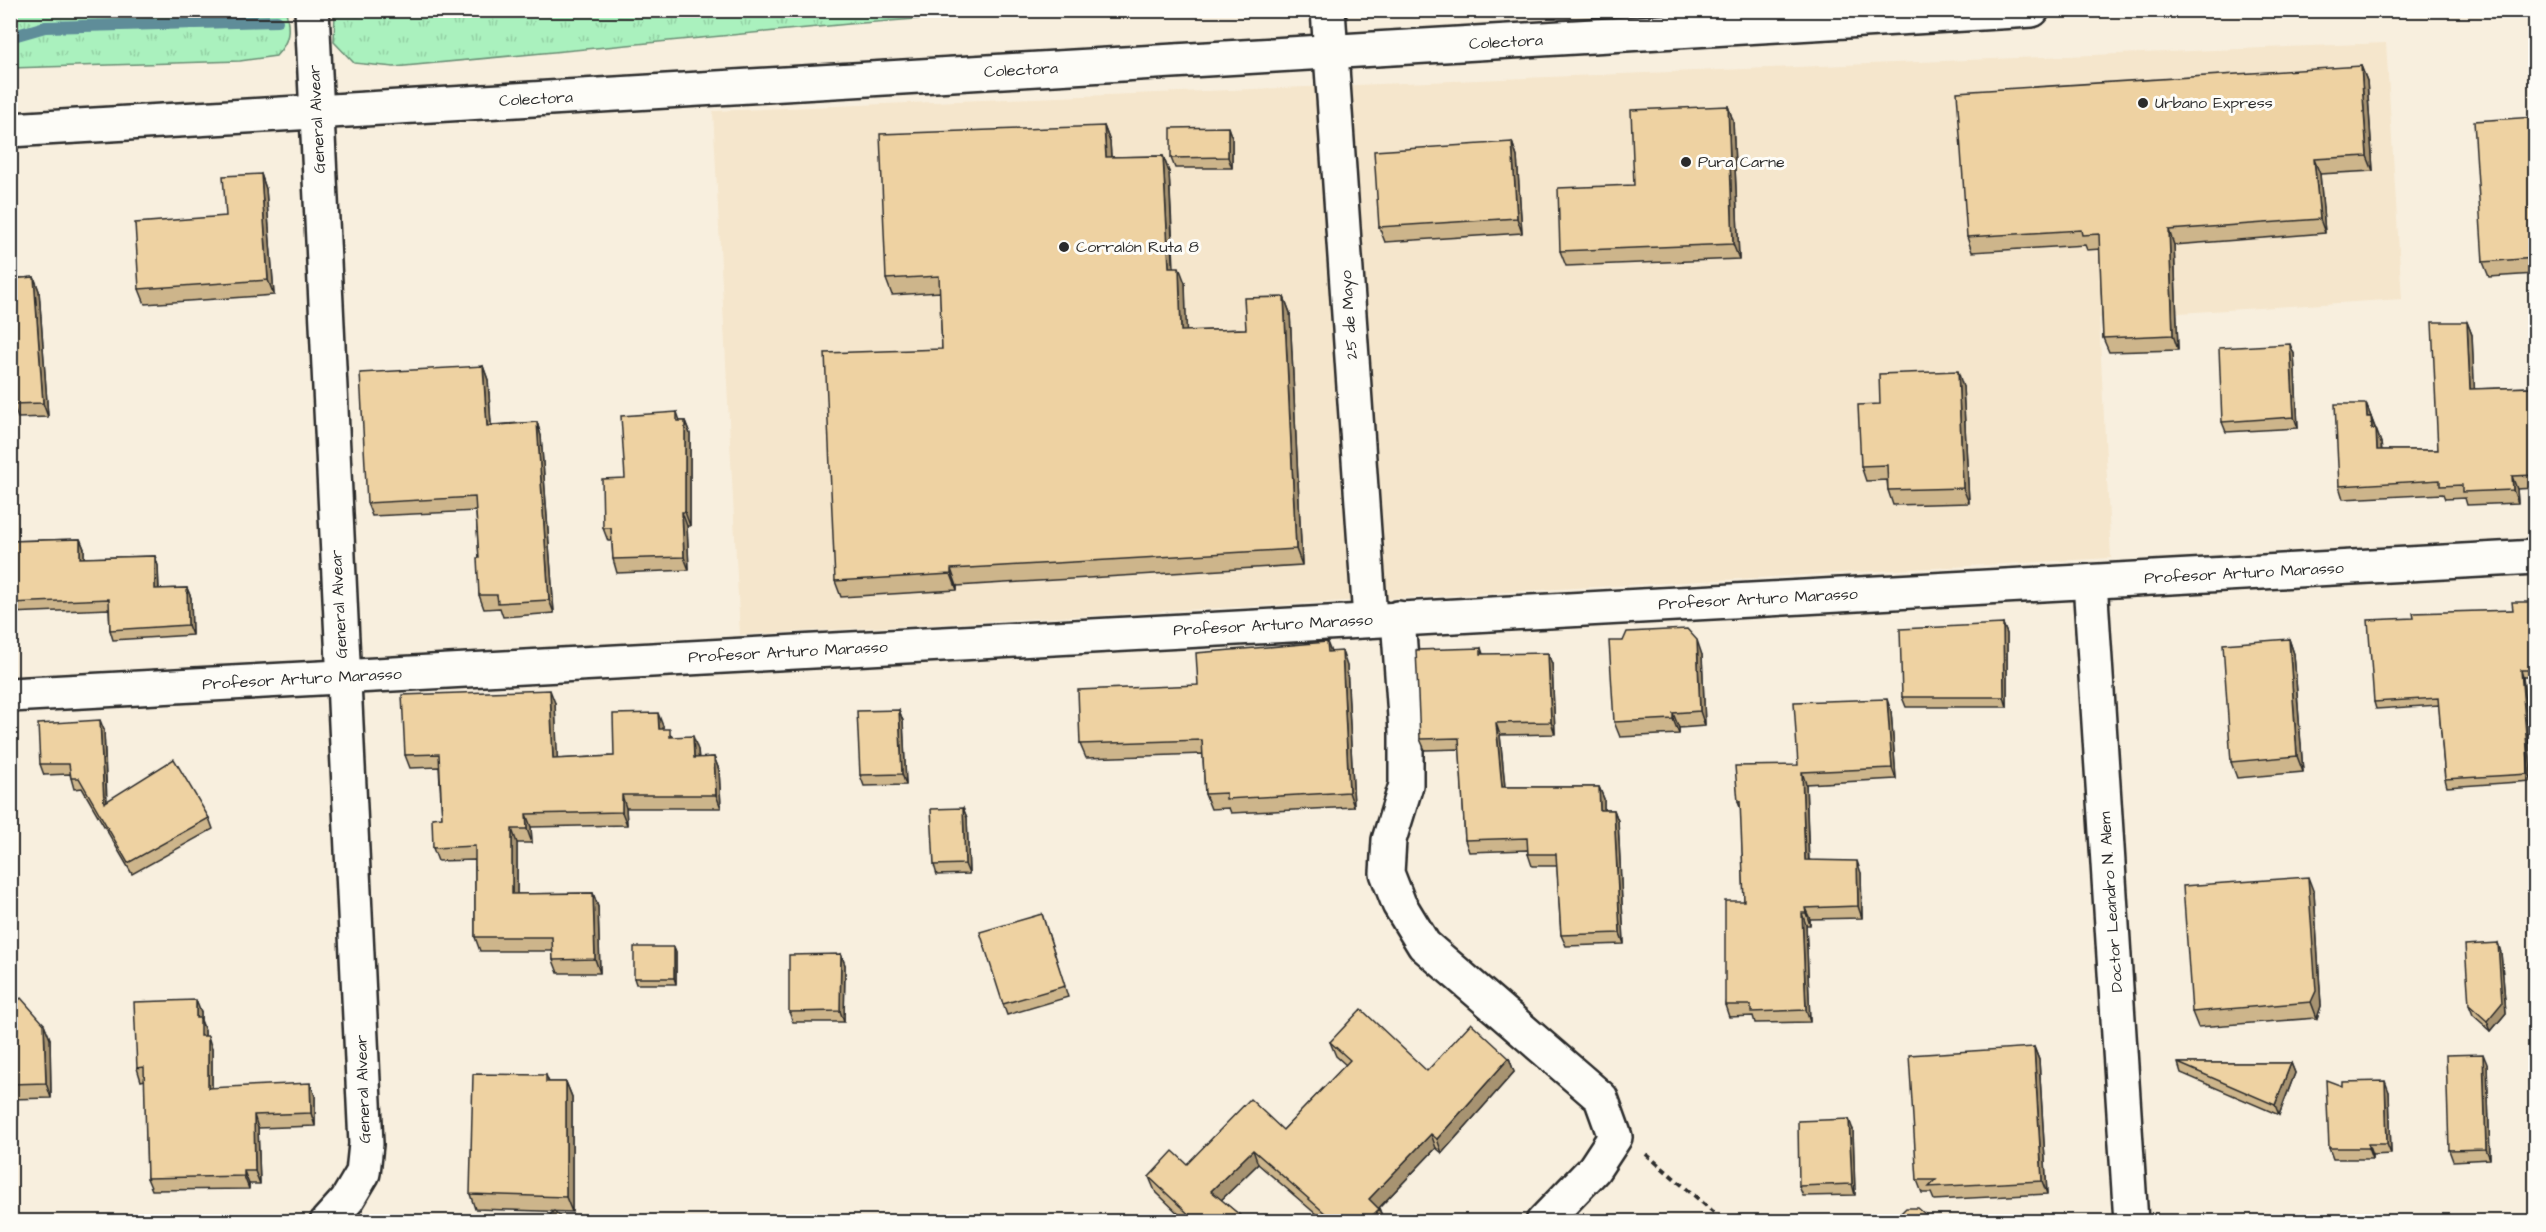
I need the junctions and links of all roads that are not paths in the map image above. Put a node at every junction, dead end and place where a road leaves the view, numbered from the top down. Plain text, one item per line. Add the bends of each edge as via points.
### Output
1 (312, 10) edge
2 (1328, 10) edge
3 (2032, 10) edge
4 (1331, 52) junction
5 (317, 112) junction
6 (10, 130) edge
7 (2535, 557) edge
8 (2090, 582) junction
9 (1384, 619) junction
10 (342, 677) junction
11 (10, 695) edge
12 (327, 1221) edge
13 (1543, 1221) edge
14 (2131, 1221) edge

1 - 5 street, General Alvear
2 - 4 street, 25 de Mayo
3 - 4 street, Colectora
4 - 5 street, Colectora
4 - 9 street, 25 de Mayo
5 - 6 street, Colectora
5 - 10 street, General Alvear
7 - 8 street, Profesor Arturo Marasso
8 - 9 street, Profesor Arturo Marasso
8 - 14 street, Doctor Leandro N. Alem
9 - 10 street, Profesor Arturo Marasso
9 - 13 street, 25 de Mayo via 1403,676 1406,785 1389,840 1387,873 1399,904 1424,945 1601,1098 1615,1137 1594,1169
10 - 11 street, Profesor Arturo Marasso
10 - 12 street, General Alvear via 366,1144 363,1173 347,1200

